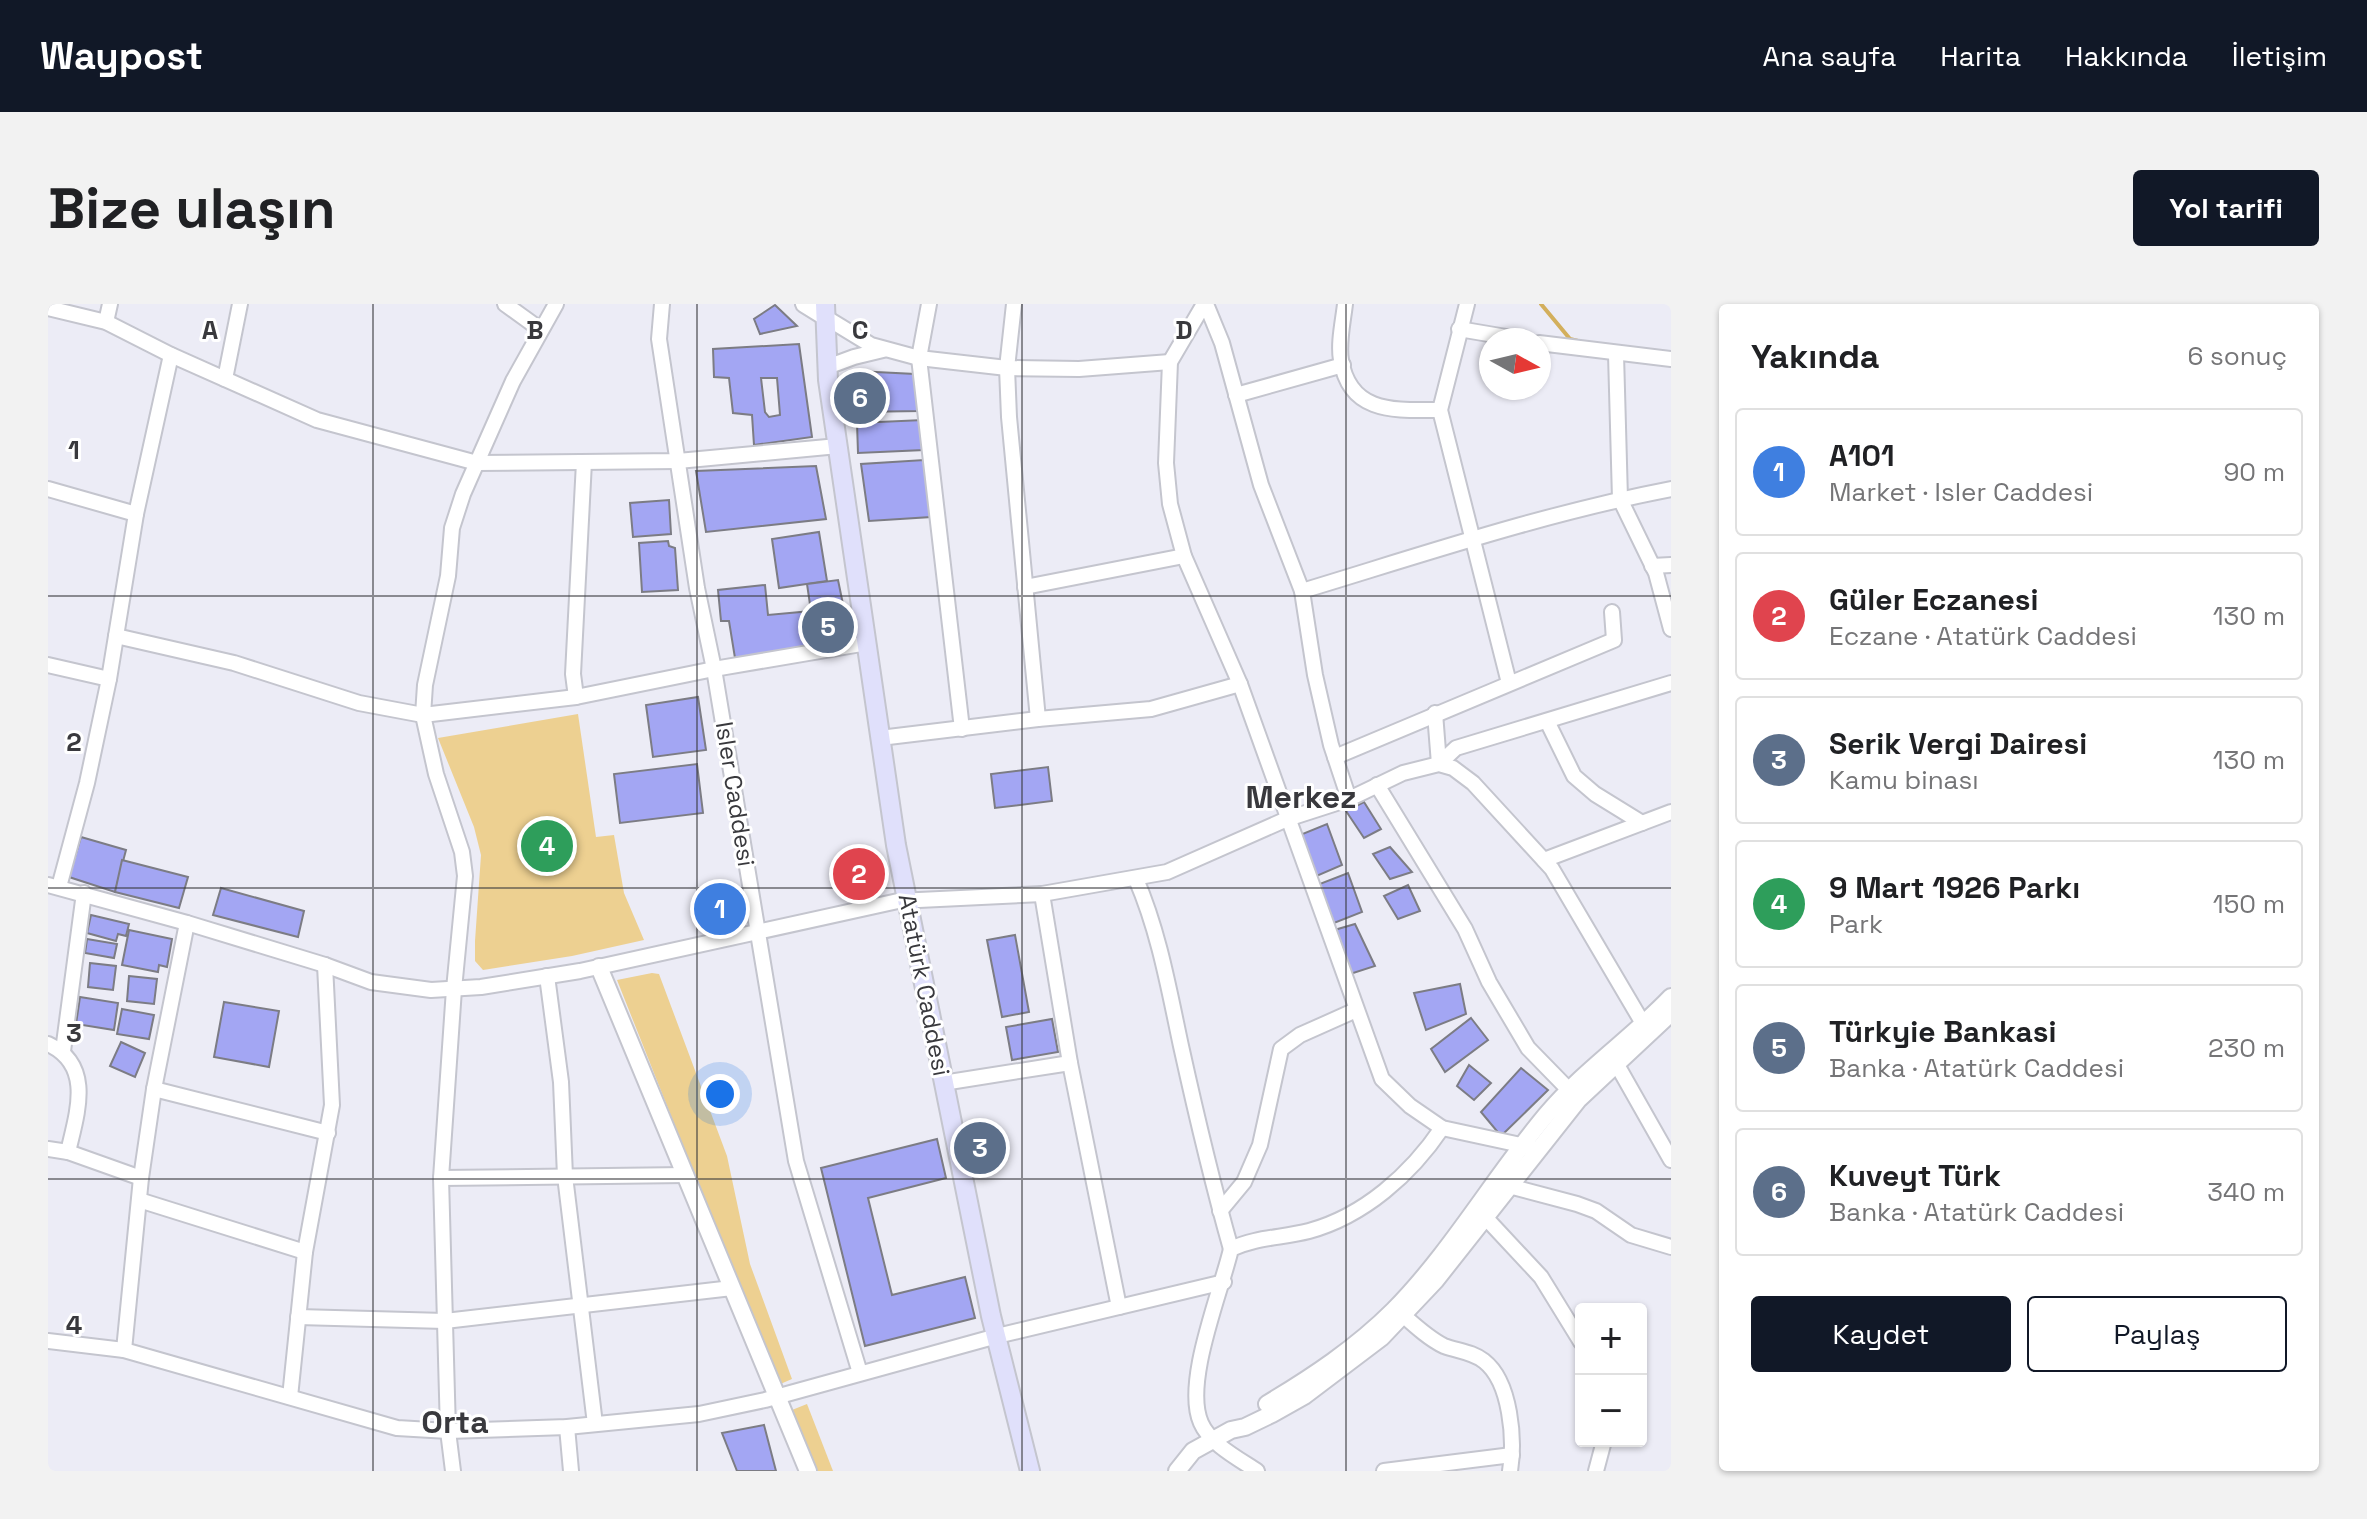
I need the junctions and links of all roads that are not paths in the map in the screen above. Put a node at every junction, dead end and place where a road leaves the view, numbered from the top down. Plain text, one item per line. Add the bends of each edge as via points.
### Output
1 (110, 304) edge
2 (240, 304) edge
3 (505, 304) edge
4 (556, 304) edge
5 (662, 304) edge
6 (804, 304) edge
7 (929, 304) edge
8 (1014, 304) edge
9 (1205, 304) edge
10 (1345, 304) edge
11 (1467, 304) edge
12 (48, 308) edge
13 (825, 310) edge
14 (106, 322) junction
15 (1459, 329) junction
16 (541, 330) junction
17 (1479, 332) edge
18 (1551, 345) edge
19 (884, 350) junction
20 (1616, 354) junction
21 (171, 355) junction
22 (919, 358) junction
23 (1671, 359) edge
24 (1170, 362) junction
25 (1343, 365) junction
26 (827, 367) junction
27 (1007, 368) junction
28 (225, 379) junction
29 (1236, 395) junction
30 (1440, 410) junction
31 (838, 446) junction
32 (678, 461) junction
33 (584, 462) junction
34 (477, 463) junction
35 (48, 489) edge
36 (1671, 489) edge
37 (1620, 499) junction
38 (136, 514) junction
39 (1472, 539) junction
40 (1184, 556) junction
41 (1671, 565) edge
42 (1652, 566) junction
43 (1025, 587) junction
44 (1302, 591) junction
45 (1612, 612) dead end
46 (1671, 629) edge
47 (116, 636) junction
48 (867, 643) junction
49 (48, 665) edge
50 (714, 669) junction
51 (109, 679) junction
52 (1509, 683) junction
53 (1671, 683) edge
54 (1240, 684) junction
55 (576, 697) junction
56 (1435, 713) junction
57 (423, 715) junction
58 (1038, 719) junction
59 (1547, 721) junction
60 (962, 729) junction
61 (880, 738) junction
62 (1335, 757) junction
63 (1439, 764) junction
64 (1377, 785) junction
65 (1349, 799) junction
66 (1671, 812) edge
67 (1287, 819) junction
68 (1642, 823) junction
69 (1544, 860) junction
70 (1136, 879) junction
71 (54, 886) edge
72 (84, 893) junction
73 (1042, 894) junction
74 (907, 901) junction
75 (187, 923) junction
76 (757, 933) junction
77 (325, 965) junction
78 (599, 967) junction
79 (547, 976) junction
80 (454, 989) junction
81 (1671, 997) edge
82 (1356, 1010) junction
83 (1671, 1013) edge
84 (1646, 1028) junction
85 (48, 1044) edge
86 (63, 1051) junction
87 (1614, 1057) junction
88 (1070, 1063) junction
89 (943, 1083) junction
90 (154, 1089) junction
91 (1569, 1090) junction
92 (1442, 1128) junction
93 (328, 1133) junction
94 (1666, 1136) edge
95 (1530, 1147) junction
96 (48, 1149) edge
97 (68, 1152) junction
98 (1671, 1160) edge
99 (686, 1175) junction
100 (565, 1176) junction
101 (141, 1178) junction
102 (441, 1178) junction
103 (1509, 1186) junction
104 (139, 1200) junction
105 (1220, 1211) junction
106 (1485, 1217) junction
107 (1671, 1247) edge
108 (1231, 1249) junction
109 (305, 1252) junction
110 (1224, 1282) junction
111 (732, 1288) junction
112 (580, 1304) junction
113 (1119, 1307) junction
114 (1400, 1312) junction
115 (298, 1317) junction
116 (445, 1321) junction
117 (1575, 1332) edge
118 (997, 1336) junction
119 (48, 1341) edge
120 (124, 1350) junction
121 (860, 1373) junction
122 (776, 1396) junction
123 (290, 1397) junction
124 (595, 1424) junction
125 (567, 1427) junction
126 (448, 1431) junction
127 (1214, 1440) junction
128 (1602, 1447) edge
129 (1512, 1455) junction
130 (453, 1471) edge
131 (571, 1471) edge
132 (808, 1471) edge
133 (1030, 1471) edge
134 (1177, 1471) edge
135 (1257, 1471) edge
136 (1384, 1471) edge
137 (1510, 1471) edge
138 (1596, 1471) edge

1 - 14 street
2 - 28 street
3 - 16 street
4 - 16 street
5 - 32 street, Isler Caddesi via 659,339
6 - 13 street
7 - 22 street
8 - 27 street
9 - 24 street
9 - 29 street
10 - 25 street
11 - 15 street
12 - 14 street
13 - 19 street via 859,340
13 - 26 main road, Atatürk Caddesi
14 - 21 street
15 - 17 street
15 - 30 street
16 - 34 street
18 - 20 street
19 - 22 street
19 - 26 street
20 - 23 street
20 - 37 street
21 - 28 street
21 - 38 street
22 - 27 street
22 - 60 street
24 - 27 street
24 - 40 street via 1166,463
25 - 29 street
25 - 30 street via 1347,381 1365,402 1400,410
26 - 31 main road, Atatürk Caddesi
27 - 43 street
28 - 34 street via 317,420
29 - 44 street via 1261,485
30 - 39 street
31 - 32 street
31 - 48 main road, Atatürk Caddesi
32 - 33 street
32 - 50 street, Isler Caddesi
33 - 34 street
33 - 55 street
34 - 57 street via 452,528
35 - 38 street
36 - 37 street
37 - 39 street
37 - 42 street
38 - 47 street
39 - 44 street
39 - 52 street
40 - 43 street
40 - 54 street
41 - 42 street
42 - 46 street
43 - 58 street
44 - 62 street
45 - 52 street via 1614,640
47 - 51 street
47 - 57 street via 234,663 359,703
48 - 50 street
48 - 61 main road, Atatürk Caddesi
49 - 51 street
50 - 55 street
50 - 76 street, Isler Caddesi
51 - 71 street via 87,783
52 - 56 street
53 - 59 street
54 - 58 street via 1151,709
54 - 67 street
55 - 57 street
56 - 62 street
56 - 63 street
57 - 80 street via 465,876
58 - 60 street
59 - 63 street via 1456,748
59 - 68 street via 1574,776
60 - 61 street
61 - 74 main road, Atatürk Caddesi
62 - 65 street
63 - 64 street
63 - 69 street via 1473,783
64 - 65 street
64 - 91 street via 1465,929 1528,1048
65 - 67 street
66 - 68 street
67 - 70 street via 1167,872
67 - 82 street
68 - 69 street
69 - 84 street
70 - 73 street
70 - 105 street via 1148,908
71 - 72 street
72 - 75 street
72 - 86 street
73 - 74 street
73 - 88 street
74 - 76 street
74 - 89 main road, Atatürk Caddesi
75 - 77 street
75 - 90 street
76 - 78 street
76 - 121 street, Isler Caddesi via 796,1161
77 - 80 street via 371,982
77 - 93 street via 332,1105
78 - 79 street
78 - 99 street
79 - 80 street
79 - 100 street via 561,1082
80 - 102 street
81 - 84 street
82 - 92 street via 1382,1079
82 - 105 street via 1281,1049 1260,1145 1244,1182
83 - 84 street
84 - 87 street
85 - 86 street
86 - 97 street via 79,1082
87 - 91 street
87 - 94 street
87 - 95 street
88 - 89 street
88 - 113 street
89 - 118 main road, Atatürk Caddesi
90 - 93 street
90 - 101 street
91 - 95 street
92 - 95 street
92 - 108 street via 1399,1181 1355,1210 1310,1231 1248,1241
93 - 109 street
94 - 98 street
95 - 103 street
95 - 114 street
96 - 97 street
97 - 101 street
99 - 100 street
99 - 111 street
100 - 102 street
100 - 112 street
101 - 104 street
102 - 116 street
103 - 106 street
103 - 107 street via 1596,1211 1631,1235
104 - 109 street
104 - 120 street
105 - 108 street
106 - 114 street
106 - 117 street via 1541,1277
108 - 110 street
109 - 115 street
110 - 113 street
110 - 127 street via 1198,1374 1196,1404 1201,1424
111 - 112 street
111 - 122 street
112 - 116 street
112 - 124 street
113 - 118 street
114 - 127 street
114 - 129 street via 1442,1345 1487,1363 1503,1389
115 - 116 street
115 - 123 street
116 - 126 street
118 - 121 street
118 - 133 main road, Atatürk Caddesi
119 - 120 street
120 - 123 street
121 - 122 street
122 - 124 street via 699,1414
122 - 132 street
123 - 126 street via 397,1428
124 - 125 street
125 - 126 street
125 - 131 street
126 - 130 street
127 - 134 street via 1193,1451
127 - 135 street
128 - 138 street
129 - 136 street
129 - 137 street

